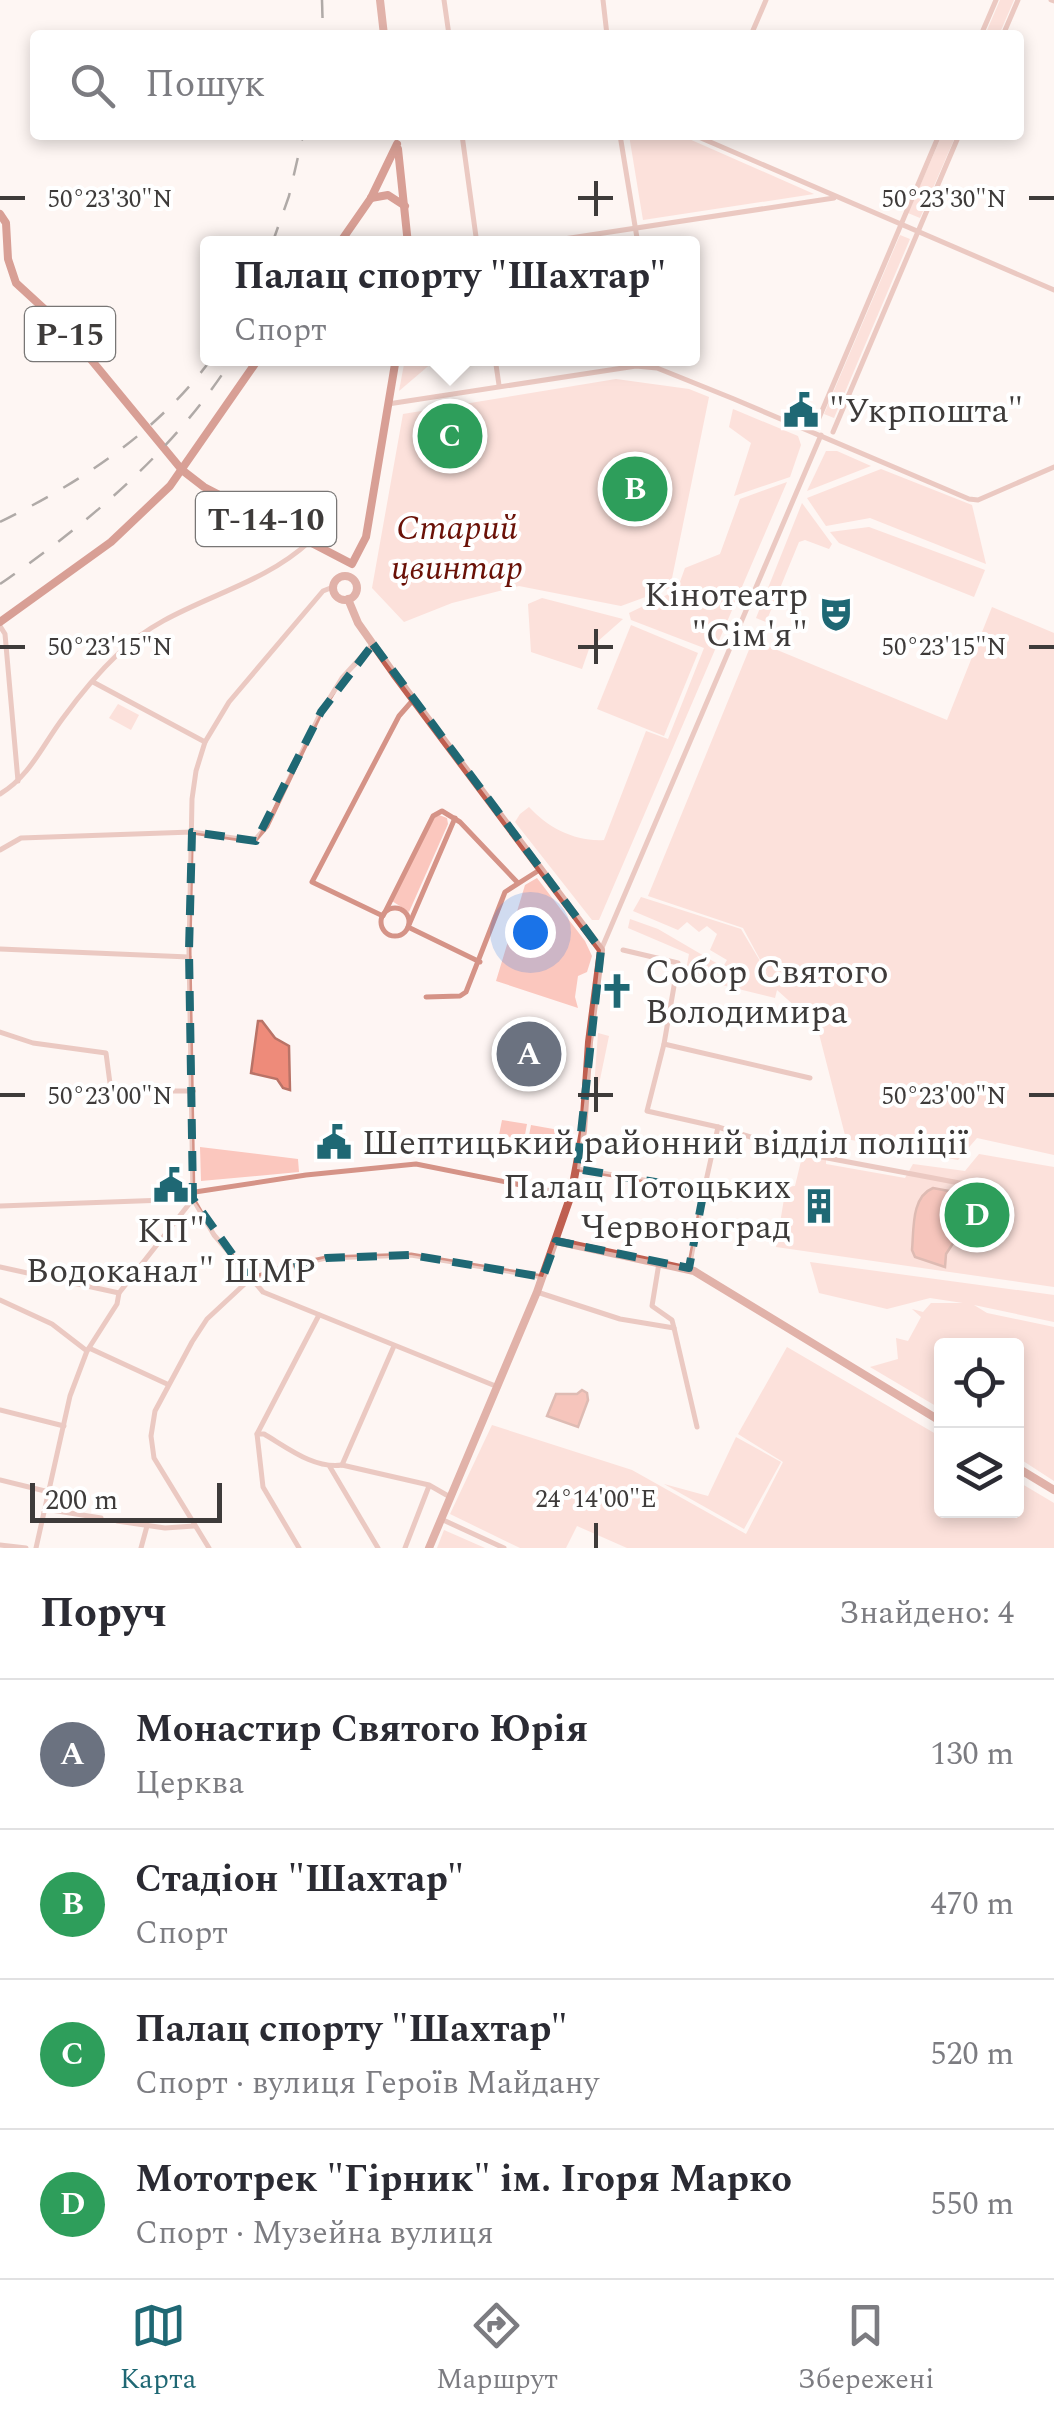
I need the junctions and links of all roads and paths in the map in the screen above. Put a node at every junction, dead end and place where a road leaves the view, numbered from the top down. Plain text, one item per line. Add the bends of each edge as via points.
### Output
1 (380, 0) edge
2 (444, 0) edge
3 (603, 0) edge
4 (766, 0) edge
5 (996, 0) edge
6 (1018, 0) edge
7 (383, 30) edge
8 (447, 30) edge
9 (606, 30) edge
10 (752, 30) edge
11 (984, 30) edge
12 (1005, 30) edge
13 (397, 140) edge
14 (463, 140) edge
15 (621, 140) edge
16 (710, 140) edge
17 (937, 140) edge
18 (957, 140) edge
19 (370, 198) junction
20 (838, 198) junction
21 (405, 206) junction
22 (0, 214) edge
23 (900, 224) junction
24 (636, 228) junction
25 (918, 231) junction
26 (344, 236) edge
27 (407, 236) edge
28 (475, 236) edge
29 (583, 236) edge
30 (637, 236) edge
31 (1054, 290) edge
32 (254, 366) edge
33 (395, 366) edge
34 (496, 366) edge
35 (657, 368) joint
36 (499, 386) junction
37 (388, 404) junction
38 (816, 425) dead end
39 (833, 432) dead end
40 (820, 435) junction
41 (1054, 467) edge
42 (182, 470) junction
43 (309, 542) junction
44 (352, 564) junction
45 (350, 576) junction
46 (333, 587) junction
47 (348, 600) junction
48 (0, 624) edge
49 (373, 644) junction
50 (94, 682) junction
51 (414, 700) junction
52 (205, 742) junction
53 (19, 783) junction
54 (0, 794) edge
55 (455, 818) junction
56 (192, 832) junction
57 (0, 850) edge
58 (541, 869) junction
59 (516, 882) junction
60 (383, 916) junction
61 (408, 928) junction
62 (0, 949) edge
63 (601, 950) junction
64 (623, 950) dead end
65 (189, 956) junction
66 (480, 962) junction
67 (426, 997) dead end
68 (0, 1032) edge
69 (664, 1044) junction
70 (810, 1078) dead end
71 (193, 1091) junction
72 (718, 1126) junction
73 (576, 1168) junction
74 (965, 1184) dead end
75 (704, 1190) junction
76 (571, 1195) junction
77 (194, 1196) junction
78 (0, 1206) edge
79 (556, 1241) junction
80 (660, 1262) junction
81 (0, 1267) edge
82 (689, 1268) junction
83 (542, 1277) junction
84 (250, 1280) junction
85 (537, 1292) junction
86 (118, 1293) junction
87 (0, 1300) edge
88 (319, 1315) junction
89 (674, 1328) junction
90 (394, 1346) junction
91 (88, 1349) junction
92 (168, 1384) junction
93 (498, 1387) junction
94 (0, 1410) edge
95 (934, 1417) edge
96 (64, 1426) junction
97 (697, 1426) dead end
98 (257, 1434) junction
99 (342, 1465) junction
100 (330, 1467) junction
101 (1024, 1472) edge
102 (0, 1480) edge
103 (430, 1485) junction
104 (1054, 1490) edge
105 (49, 1492) junction
106 (451, 1497) junction
107 (45, 1508) junction
108 (101, 1518) dead end
109 (441, 1519) junction
110 (117, 1521) dead end
111 (146, 1526) junction
112 (194, 1526) junction
113 (0, 1545) edge
114 (26, 1548) edge
115 (36, 1548) edge
116 (141, 1548) edge
117 (209, 1548) edge
118 (299, 1548) edge
119 (378, 1548) edge
120 (404, 1548) edge
121 (429, 1548) edge
122 (504, 1548) edge

1 - 7 main road
2 - 8 street
3 - 9 street
4 - 10 street
5 - 11 street
6 - 12 street
13 - 19 main road
13 - 21 main road
14 - 28 street
15 - 24 street
16 - 20 street
17 - 23 street
18 - 25 street
19 - 21 main road via 388,195
19 - 26 main road
20 - 23 street
20 - 24 street
21 - 27 main road
22 - 42 main road, Р-15 via 16,283 65,328
23 - 25 street
23 - 38 street
24 - 29 street
24 - 30 street
25 - 31 street
25 - 39 street
32 - 42 main road
33 - 37 main road
34 - 36 street
35 - 36 street
35 - 40 street
36 - 37 street
37 - 44 main road via 366,537
40 - 41 street via 970,499
40 - 63 street
42 - 43 main road, Т-14-10
42 - 48 main road via 111,542
43 - 44 main road, Т-14-10
43 - 50 street via 275,569 140,637
44 - 45 main road, Т-14-10
45 - 46 main road, Т-14-10
45 - 47 main road, Т-14-10 via 357,588
46 - 47 main road, Т-14-10
46 - 52 street via 229,702
47 - 49 main road, Т-14-10
48 - 53 street
49 - 51 main road, Т-14-10
49 - 56 street via 335,689 261,834 254,841
50 - 52 street
50 - 53 street
51 - 58 main road, Т-14-10
51 - 60 street via 399,716 312,882
52 - 56 street
53 - 54 street
55 - 59 street
55 - 60 street via 442,810 433,816
55 - 61 street
56 - 57 street via 21,838
56 - 65 street
58 - 59 street
58 - 63 main road, Т-14-10
59 - 66 street via 506,892
60 - 61 street via 391,935
60 - 61 street via 401,909
61 - 66 street
62 - 65 street
63 - 73 main road
64 - 69 street via 678,963
65 - 71 street
66 - 67 street via 460,996
68 - 71 street via 106,1053 111,1091
69 - 70 street
69 - 72 street via 647,1112
71 - 77 street
72 - 74 street via 806,1154
72 - 75 street
73 - 75 street
73 - 76 main road
75 - 82 street
76 - 77 street via 416,1164
76 - 79 main road
77 - 78 street
77 - 84 street
77 - 86 street
79 - 80 main road
79 - 83 main road
80 - 82 main road
80 - 89 street via 652,1306
81 - 86 street
82 - 95 main road
83 - 84 street via 411,1255 326,1258
83 - 85 main road
84 - 88 street via 262,1292
84 - 92 street via 207,1319
85 - 89 street via 620,1319
85 - 93 main road
86 - 91 street
87 - 91 street
88 - 90 street
88 - 98 street
89 - 97 street
90 - 93 street
90 - 99 street
91 - 92 street
91 - 96 street
92 - 112 street via 155,1411 154,1458
93 - 106 main road
94 - 96 street
96 - 105 street
98 - 100 street
98 - 118 street via 263,1487
99 - 100 street
99 - 103 street
100 - 119 street
101 - 104 main road
102 - 105 street
103 - 106 street
103 - 120 street
105 - 107 street
106 - 109 main road
107 - 108 street
107 - 115 street
109 - 121 main road
109 - 122 street
110 - 111 street
111 - 112 street
111 - 116 street
112 - 117 street
113 - 114 street

